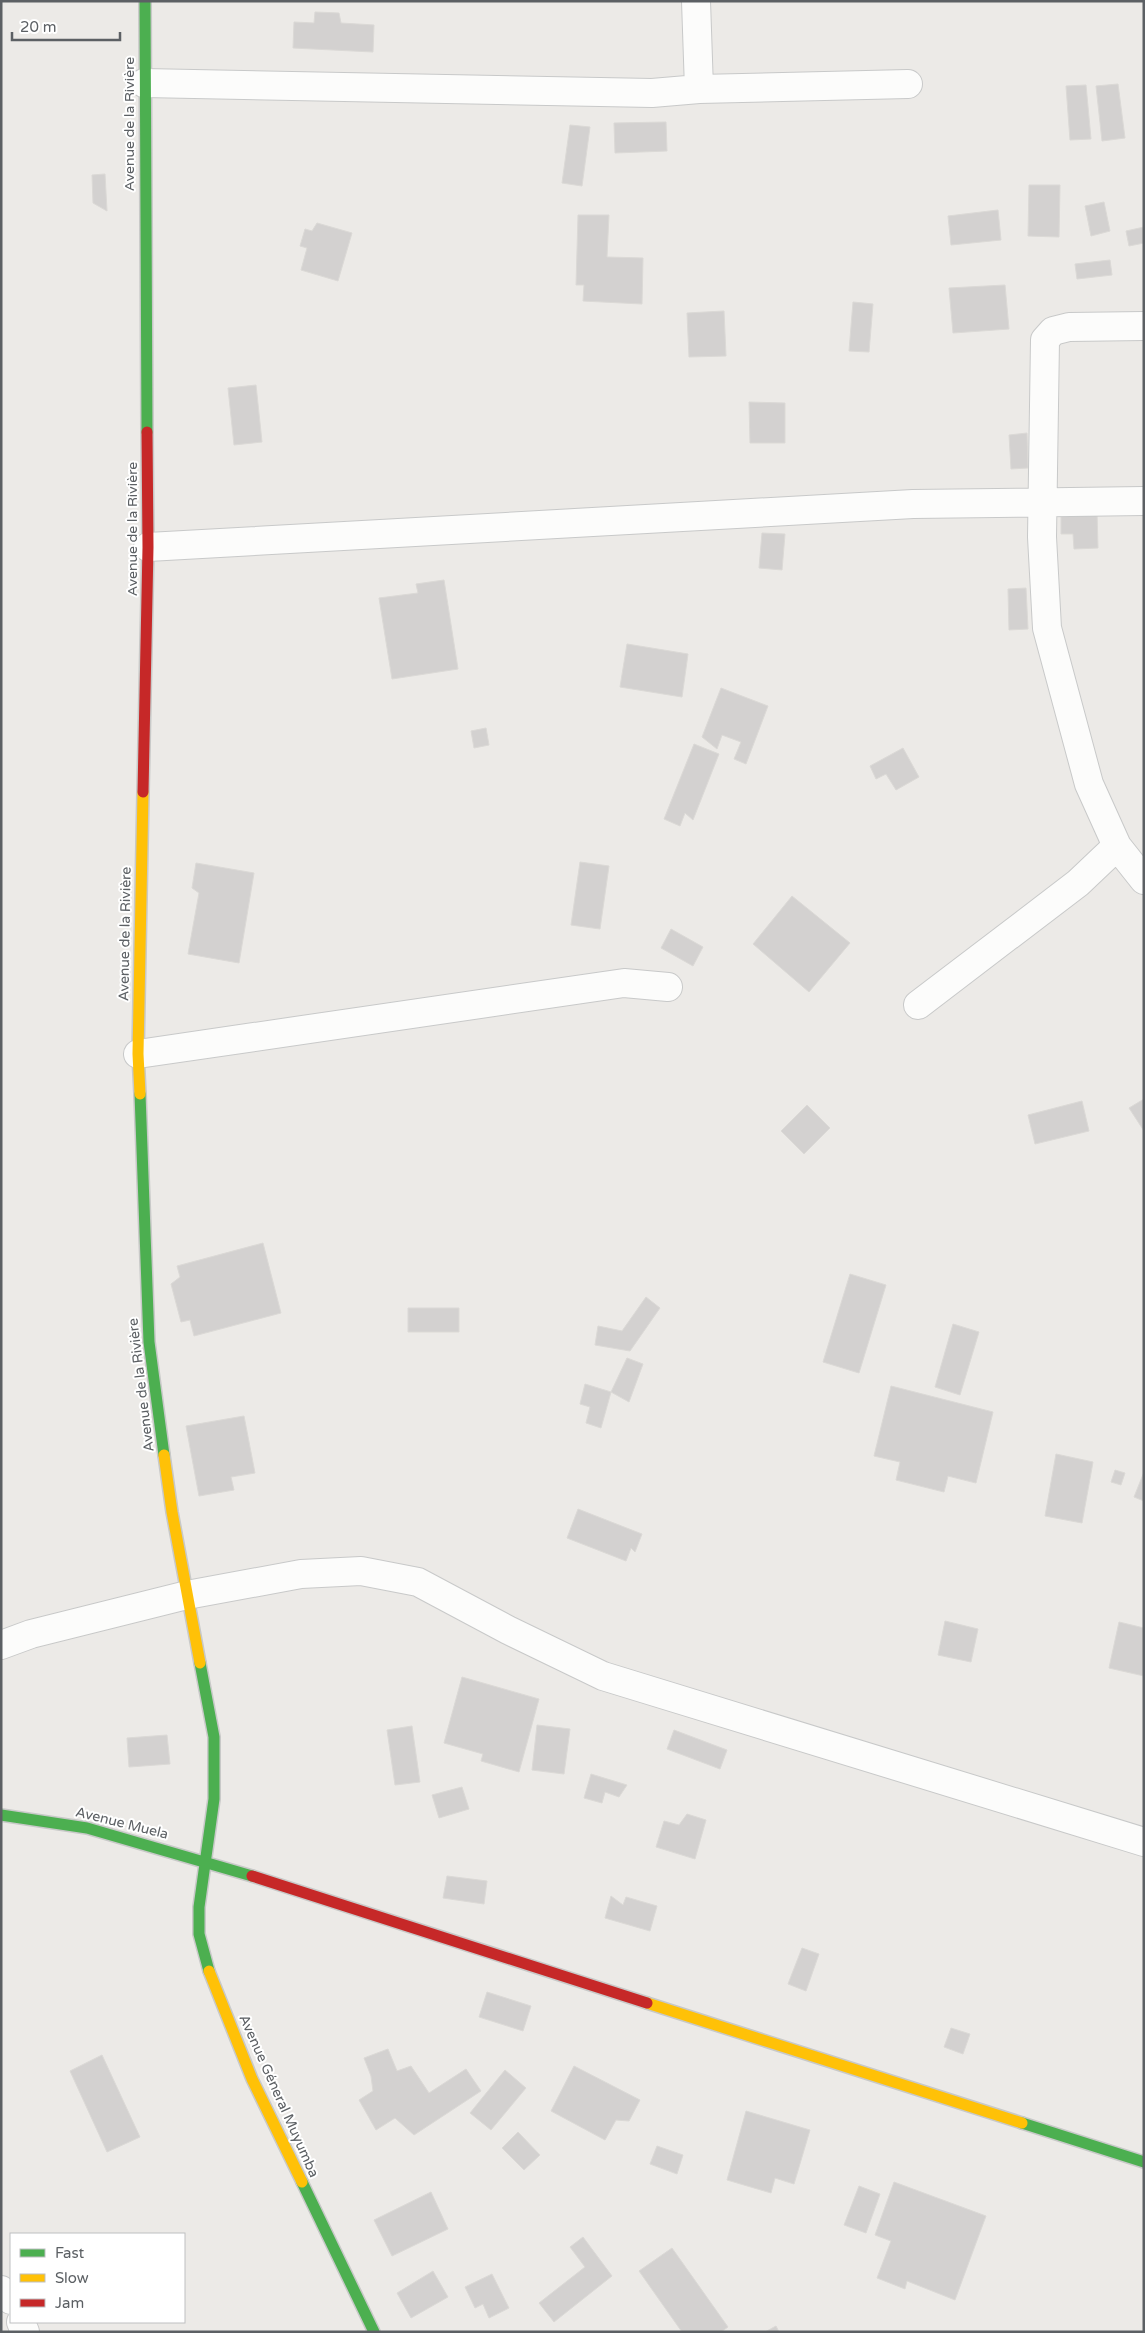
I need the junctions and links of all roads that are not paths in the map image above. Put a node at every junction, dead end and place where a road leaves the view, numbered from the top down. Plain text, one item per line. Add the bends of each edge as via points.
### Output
1 (144, 1) edge
2 (696, 1) edge
3 (144, 83) junction
4 (908, 84) dead end
5 (699, 89) junction
6 (1144, 326) edge
7 (1044, 501) junction
8 (1144, 501) edge
9 (148, 547) junction
10 (1117, 846) junction
11 (1144, 880) edge
12 (668, 987) dead end
13 (918, 1005) dead end
14 (138, 1054) junction
15 (187, 1595) junction
16 (1, 1645) edge
17 (1, 1815) edge
18 (1144, 1842) edge
19 (204, 1861) junction
20 (1144, 2162) edge
21 (1, 2290) edge
22 (10, 2299) edge
23 (374, 2332) edge

1 - 3 street, Avenue de la Rivière
2 - 5 street
3 - 5 street via 652,93
3 - 9 street, Avenue de la Rivière
4 - 5 street
6 - 7 street via 1069,327 1053,330 1045,340
7 - 8 street
7 - 9 street via 913,504
7 - 10 street via 1042,538 1047,628 1089,784
9 - 14 street, Avenue de la Rivière
10 - 11 street
10 - 13 street via 1078,883
12 - 14 street via 624,982
14 - 15 street, Avenue de la Rivière via 149,1342 172,1512
15 - 16 street via 31,1634
15 - 18 street via 301,1574 361,1571 418,1582 603,1676
15 - 19 street, Avenue de la Rivière via 214,1737 214,1799
17 - 19 street, Avenue Muela via 87,1828
19 - 20 street, Avenue Muela
19 - 23 street, Avenue Géneral Muyumba via 199,1934 205,1962 252,2079
21 - 22 street

